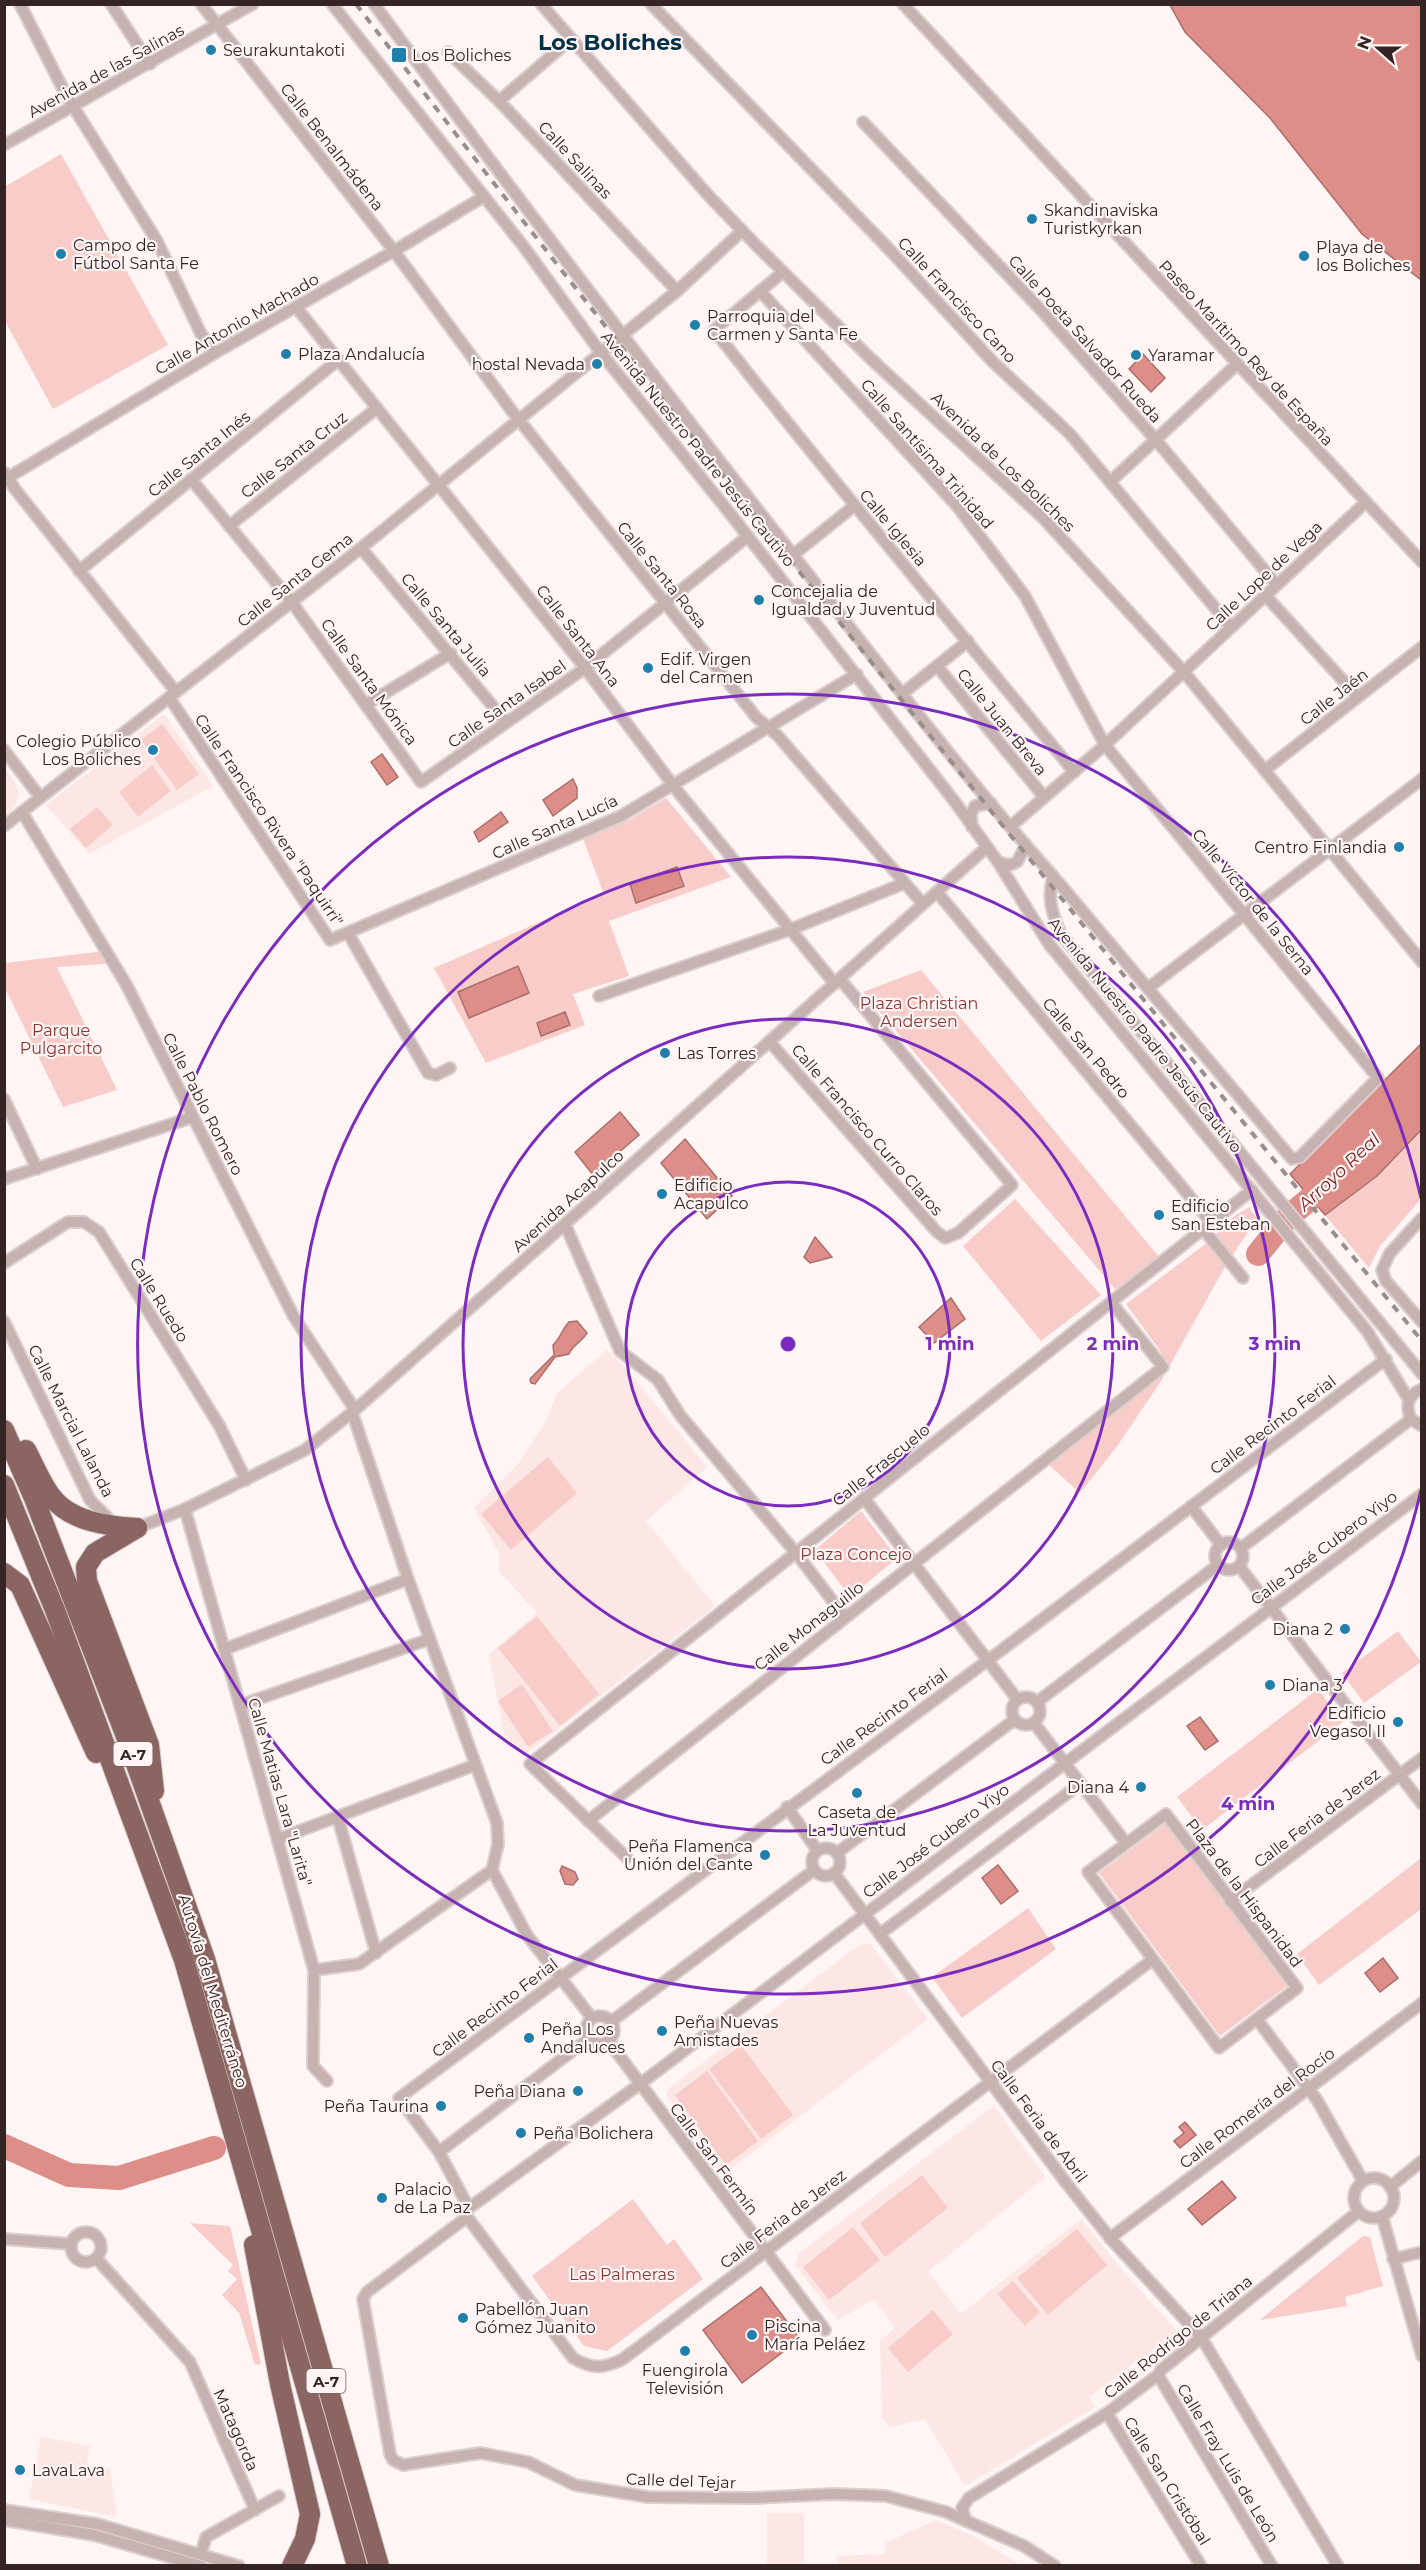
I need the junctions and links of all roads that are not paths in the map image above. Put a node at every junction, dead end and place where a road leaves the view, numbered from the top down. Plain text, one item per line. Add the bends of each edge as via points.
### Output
1 (20, 4) edge
2 (111, 4) edge
3 (201, 4) edge
4 (253, 4) edge
5 (332, 4) edge
6 (374, 4) edge
7 (541, 4) edge
8 (651, 4) edge
9 (903, 4) edge
10 (217, 26) junction
11 (571, 39) junction
12 (448, 52) dead end
13 (150, 64) junction
14 (500, 101) junction
15 (76, 107) junction
16 (862, 122) dead end
17 (4, 146) edge
18 (483, 197) junction
19 (742, 231) junction
20 (394, 251) junction
21 (783, 272) junction
22 (677, 291) junction
23 (760, 291) junction
24 (296, 307) junction
25 (623, 336) junction
26 (215, 353) junction
27 (601, 353) junction
28 (338, 360) junction
29 (1236, 365) junction
30 (377, 408) junction
31 (519, 419) junction
32 (1156, 440) junction
33 (5, 477) edge
34 (191, 479) junction
35 (1111, 481) junction
36 (437, 484) junction
37 (1365, 503) junction
38 (854, 506) junction
39 (229, 526) junction
40 (748, 536) junction
41 (361, 548) junction
42 (793, 555) junction
43 (1422, 561) edge
44 (79, 571) junction
45 (1276, 584) junction
46 (1264, 595) junction
47 (291, 601) junction
48 (665, 602) junction
49 (1230, 627) junction
50 (968, 641) junction
51 (1422, 647) edge
52 (451, 653) junction
53 (585, 668) junction
54 (934, 668) junction
55 (1184, 672) junction
56 (857, 674) junction
57 (173, 694) junction
58 (902, 694) junction
59 (1358, 697) junction
60 (367, 704) junction
61 (506, 722) junction
62 (769, 728) junction
63 (1105, 745) junction
64 (4, 750) edge
65 (1265, 770) junction
66 (1074, 772) junction
67 (1422, 779) edge
68 (421, 782) joint
69 (672, 783) junction
70 (40, 797) junction
71 (1044, 797) junction
72 (992, 803) junction
73 (22, 812) junction
74 (4, 826) edge
75 (1011, 826) junction
76 (972, 829) junction
77 (1026, 845) junction
78 (987, 847) junction
79 (1328, 849) junction
80 (998, 862) junction
81 (1053, 876) junction
82 (905, 883) junction
83 (937, 892) junction
84 (923, 904) junction
85 (1243, 914) junction
86 (789, 930) junction
87 (348, 933) junction
88 (1422, 962) edge
89 (837, 982) junction
90 (1148, 988) junction
91 (599, 996) dead end
92 (769, 1041) junction
93 (450, 1068) dead end
94 (4, 1099) edge
95 (193, 1117) junction
96 (1292, 1159) joint
97 (37, 1169) junction
98 (4, 1179) edge
99 (1256, 1194) junction
100 (1422, 1218) edge
101 (565, 1224) junction
102 (1207, 1226) junction
103 (945, 1238) joint
104 (4, 1263) edge
105 (1243, 1278) dead end
106 (1111, 1302) junction
107 (4, 1321) edge
108 (1422, 1322) edge
109 (1386, 1359) junction
110 (1422, 1374) edge
111 (1422, 1389) edge
112 (1409, 1400) junction
113 (353, 1411) junction
114 (1411, 1419) junction
115 (4, 1422) edge
116 (1422, 1426) edge
117 (4, 1430) edge
118 (246, 1480) junction
119 (4, 1485) edge
120 (1422, 1494) edge
121 (864, 1498) junction
122 (1191, 1506) junction
123 (4, 1509) edge
124 (185, 1509) junction
125 (128, 1528) junction
126 (27, 1543) junction
127 (1221, 1545) junction
128 (1241, 1548) junction
129 (796, 1552) junction
130 (914, 1562) junction
131 (1218, 1565) junction
132 (1239, 1566) junction
133 (4, 1573) edge
134 (408, 1579) junction
135 (1272, 1606) junction
136 (845, 1617) junction
137 (430, 1639) junction
138 (225, 1649) junction
139 (988, 1660) junction
140 (1017, 1700) junction
141 (1037, 1702) junction
142 (241, 1705) junction
143 (1014, 1720) junction
144 (1034, 1723) junction
145 (1422, 1758) edge
146 (1064, 1763) junction
147 (475, 1765) junction
148 (1399, 1774) junction
149 (1080, 1784) junction
150 (1422, 1804) edge
151 (787, 1808) junction
152 (338, 1818) junction
153 (588, 1821) junction
154 (158, 1823) junction
155 (278, 1839) junction
156 (1126, 1843) junction
157 (144, 1849) junction
158 (818, 1850) junction
159 (837, 1853) junction
160 (627, 1858) dead end
161 (492, 1870) junction
162 (814, 1870) junction
163 (834, 1873) junction
164 (1230, 1901) junction
165 (865, 1914) junction
166 (880, 1934) junction
167 (376, 1953) junction
168 (1152, 1960) junction
169 (314, 1970) junction
170 (560, 1978) junction
171 (1422, 2003) edge
172 (592, 2018) junction
173 (1257, 2019) junction
174 (612, 2021) junction
175 (588, 2039) junction
176 (609, 2042) junction
177 (327, 2081) dead end
178 (992, 2082) junction
179 (640, 2084) junction
180 (1308, 2088) junction
181 (399, 2098) joint
182 (439, 2152) junction
183 (1422, 2161) edge
184 (1363, 2181) junction
185 (1390, 2187) junction
186 (251, 2205) junction
187 (468, 2211) junction
188 (1359, 2211) junction
189 (1382, 2216) junction
190 (1110, 2238) junction
191 (4, 2239) edge
192 (71, 2244) junction
193 (764, 2251) junction
194 (1422, 2252) edge
195 (97, 2259) junction
196 (1393, 2259) junction
197 (363, 2299) joint
198 (825, 2330) dead end
199 (1201, 2337) junction
200 (1422, 2356) edge
201 (1158, 2375) junction
202 (1107, 2413) junction
203 (279, 2496) dead end
204 (4, 2510) edge
205 (255, 2510) junction
206 (4, 2520) edge
207 (966, 2521) junction
208 (201, 2554) junction
209 (201, 2565) edge
210 (239, 2565) edge
211 (292, 2565) edge
212 (300, 2565) edge
213 (307, 2565) edge
214 (357, 2565) edge
215 (379, 2565) edge
216 (1055, 2565) edge
217 (1201, 2565) edge
218 (1272, 2565) edge
219 (1338, 2565) edge

1 - 15 street via 66,95
2 - 13 street
3 - 10 street, Calle Benalmádena
4 - 10 street, Avenida de las Salinas
5 - 18 street, Avenida Nuestro Padre Jesús Cautivo
6 - 25 street, Avenida Nuestro Padre Jesús Cautivo
7 - 11 street, Avenida de Los Boliches
8 - 35 street, Calle Francisco Cano via 993,362 1070,434
9 - 29 street, Paseo Marítimo Rey de España
10 - 13 street, Avenida de las Salinas
10 - 20 street, Calle Benalmádena
11 - 14 street
11 - 19 street, Avenida de Los Boliches
12 - 14 street, Calle Salinas
13 - 15 street, Avenida de las Salinas
14 - 22 street, Calle Salinas
15 - 17 street, Avenida de las Salinas
15 - 26 street via 158,241 201,334
16 - 32 street, Calle Poeta Salvador Rueda via 1041,309
18 - 20 street, Calle Antonio Machado
18 - 27 street, Avenida Nuestro Padre Jesús Cautivo
19 - 21 street, Avenida de Los Boliches
19 - 22 street, Calle Santa Gema
20 - 24 street, Calle Antonio Machado
20 - 31 street, Calle Santa Rosa
21 - 23 street
21 - 55 street, Avenida de Los Boliches via 1044,519
22 - 25 street, Calle Santa Gema
23 - 38 street, Calle Iglesia via 714,330
23 - 63 street, Calle Santísima Trinidad via 957,506 1025,596
24 - 26 street, Calle Antonio Machado
24 - 28 street, Calle Santa Ana
25 - 27 street, Calle Santa Gema
25 - 42 street, Avenida Nuestro Padre Jesús Cautivo
26 - 33 street, Calle Antonio Machado
27 - 31 street, Calle Santa Gema
27 - 40 street, Avenida Nuestro Padre Jesús Cautivo
28 - 30 street, Calle Santa Ana
28 - 34 street, Calle Santa Inés
29 - 32 street
29 - 37 street, Paseo Marítimo Rey de España
30 - 36 street, Calle Santa Ana
30 - 39 street, Calle Santa Cruz
31 - 36 street, Calle Santa Gema
31 - 48 street, Calle Santa Rosa
32 - 35 street
32 - 45 street, Calle Poeta Salvador Rueda
33 - 44 street, Calle Francisco Rivera "Paquirri"
34 - 39 street, Calle Santa Mónica
34 - 44 street, Calle Santa Inés
35 - 49 street, Calle Francisco Cano
36 - 41 street, Calle Santa Gema
36 - 53 street, Calle Santa Ana
37 - 43 street, Paseo Marítimo Rey de España
37 - 45 street, Calle Lope de Vega
38 - 42 street
38 - 50 street, Calle Iglesia
39 - 47 street, Calle Santa Mónica
40 - 48 street, Calle Santa Isabel
40 - 56 street, Avenida Nuestro Padre Jesús Cautivo
41 - 47 street, Calle Santa Gema
41 - 52 street, Calle Santa Julia
42 - 58 street, Avenida Nuestro Padre Jesús Cautivo
44 - 57 street, Calle Francisco Rivera "Paquirri"
45 - 46 street, Calle Lope de Vega
46 - 49 street, Calle Lope de Vega
46 - 59 street
47 - 57 street, Calle Santa Gema
47 - 60 street, Calle Santa Mónica
48 - 53 street, Calle Santa Isabel
48 - 62 street, Calle Santa Rosa via 756,717
49 - 55 street, Calle Lope de Vega
50 - 54 street
50 - 66 street, Calle Iglesia
51 - 59 street, Calle Jaén
52 - 60 street
52 - 61 street, Calle Santa Julia
53 - 61 street, Calle Santa Isabel
53 - 69 street, Calle Santa Ana
54 - 58 street
54 - 71 street, Calle Juan Breva
55 - 63 street, Calle Lope de Vega
55 - 65 street, Avenida de Los Boliches
56 - 62 street, Calle Santa Lucía
56 - 76 street, Avenida Nuestro Padre Jesús Cautivo
57 - 70 street, Calle Santa Gema
57 - 87 street, Calle Francisco Rivera "Paquirri" via 330,940
58 - 72 street, Avenida Nuestro Padre Jesús Cautivo
59 - 65 street, Calle Jaén
60 - 68 street, Calle Santa Mónica
61 - 68 street, Calle Santa Isabel
62 - 69 street, Calle Santa Lucía
62 - 82 street, Calle Santa Rosa
63 - 66 street, Calle Lope de Vega
63 - 85 street, Calle Víctor de la Serna
64 - 70 street
65 - 79 street, Avenida de Los Boliches
66 - 71 street, Calle Lope de Vega
67 - 79 street
69 - 86 street, Calle Santa Ana
69 - 87 street, Calle Santa Lucía via 621,816
70 - 73 street, Calle Santa Gema
71 - 75 street, Calle Lope de Vega
72 - 75 street, Avenida Nuestro Padre Jesús Cautivo
72 - 76 street via 975,806
73 - 74 street, Calle Santa Gema
73 - 95 street, Calle Pablo Romero via 126,984
75 - 77 street, Avenida Nuestro Padre Jesús Cautivo
76 - 78 street, Avenida Nuestro Padre Jesús Cautivo
77 - 80 street via 1017,862
77 - 81 street, Avenida Nuestro Padre Jesús Cautivo
78 - 80 street, Avenida Nuestro Padre Jesús Cautivo
78 - 83 street, Avenida Acapulco
79 - 85 street
79 - 88 street, Avenida de Los Boliches
80 - 99 street, Avenida Nuestro Padre Jesús Cautivo via 1049,944
81 - 90 street, Avenida Nuestro Padre Jesús Cautivo
81 - 110 street, Avenida Nuestro Padre Jesús Cautivo via 1050,911 1061,934
82 - 84 street, Calle Santa Rosa
82 - 86 street
83 - 84 street, Avenida Acapulco
83 - 102 street, Calle San Pedro
84 - 89 street, Avenida Acapulco
85 - 90 street
85 - 96 street, Calle Víctor de la Serna via 1378,1078 1300,1157
86 - 89 street, Calle Santa Ana
86 - 91 street
87 - 93 street, Calle Francisco Rivera "Paquirri" via 428,1073 436,1075
89 - 92 street, Avenida Acapulco
89 - 103 street, Calle Santa Ana via 1012,1185 958,1233
90 - 96 street, Avenida Nuestro Padre Jesús Cautivo
92 - 101 street, Avenida Acapulco
92 - 103 street, Calle Francisco Curro Claros
94 - 97 street
95 - 97 street
95 - 113 street, Calle Pablo Romero via 294,1317
97 - 98 street
99 - 102 street, Calle Frascuelo
99 - 109 street, Avenida Nuestro Padre Jesús Cautivo
100 - 108 street via 1383,1266 1386,1281
101 - 113 street, Avenida Acapulco
101 - 129 street via 620,1351 658,1380 680,1415
102 - 105 street, Calle San Pedro
102 - 106 street, Calle Frascuelo
104 - 118 street, Calle Ruedo via 68,1222 84,1222 99,1232 219,1425
106 - 121 street, Calle Frascuelo
106 - 130 street, Calle Monaguillo via 1163,1367
107 - 125 street, Calle Marcial Lalanda via 90,1500 103,1515
109 - 112 street, Avenida Nuestro Padre Jesús Cautivo
109 - 122 street, Calle Recinto Ferial
111 - 112 street
112 - 114 street
113 - 118 street, Avenida Acapulco via 305,1450
113 - 134 street, Calle Pablo Romero
114 - 116 street
114 - 128 street
115 - 125 highway via 20,1438 51,1497 94,1524
117 - 154 highway, Autovía del Mediterráneo / A-7 via 64,1574
118 - 124 street, Avenida Acapulco
119 - 126 highway, Autovía del Mediterráneo / A-7
120 - 135 street, Calle José Cubero Yiyo
121 - 129 street, Calle Frascuelo
121 - 130 street
122 - 127 street
122 - 139 street, Calle Recinto Ferial
123 - 126 highway
124 - 125 street, Avenida Acapulco
124 - 138 street, Calle Matias Lara "Larita"
125 - 154 highway via 95,1553 86,1567 149,1745
126 - 157 highway, Autovía del Mediterráneo / A-7
127 - 128 street via 1229,1542
127 - 131 street via 1215,1552
128 - 132 street via 1244,1556
129 - 136 street
129 - 153 street, Calle Frascuelo via 530,1764
130 - 136 street, Calle Monaguillo
130 - 139 street
131 - 132 street via 1229,1571
131 - 141 street
132 - 135 street
133 - 157 highway via 20,1585 112,1795
134 - 137 street, Calle Pablo Romero
134 - 138 street
135 - 146 street, Calle José Cubero Yiyo
135 - 148 street
136 - 153 street, Calle Monaguillo
137 - 142 street
137 - 147 street, Calle Pablo Romero
138 - 142 street, Calle Matias Lara "Larita"
139 - 140 street
139 - 151 street, Calle Recinto Ferial
140 - 141 street via 1030,1697
140 - 143 street via 1012,1707
141 - 144 street via 1040,1716
142 - 155 street, Calle Matias Lara "Larita"
143 - 144 street via 1021,1725
143 - 159 street
144 - 146 street
145 - 148 street, Calle Feria de Jerez
146 - 149 street
146 - 165 street, Calle José Cubero Yiyo
147 - 152 street
147 - 161 street, Calle Pablo Romero via 497,1822 498,1844
148 - 150 street
148 - 164 street, Calle Feria de Jerez
149 - 156 street
149 - 166 street
151 - 158 street
151 - 170 street, Calle Recinto Ferial
152 - 155 street
152 - 167 street
153 - 160 street
154 - 215 highway, Autovía del Mediterráneo / A-7 via 243,2086
155 - 169 street, Calle Matias Lara "Larita"
156 - 164 street, Plaza de la Hispanidad via 1166,1814
156 - 168 street, Plaza de la Hispanidad via 1088,1872
157 - 186 highway, Autovía del Mediterráneo / A-7 via 184,1960
158 - 159 street via 826,1847
158 - 162 street via 812,1862
159 - 163 street via 840,1866
161 - 167 street
161 - 170 street via 527,1935
162 - 163 street via 821,1875
162 - 174 street
163 - 165 street, Calle Feria de Abril
164 - 173 street, Plaza de la Hispanidad via 1297,1988
165 - 166 street, Calle Feria de Abril
165 - 179 street, Calle José Cubero Yiyo
166 - 178 street, Calle Feria de Abril
167 - 169 street via 359,1964
168 - 173 street, Plaza de la Hispanidad via 1219,2048
168 - 178 street, Calle Feria de Jerez
169 - 177 street, Calle Matias Lara "Larita" via 313,2066
170 - 172 street
170 - 181 street, Calle Recinto Ferial
171 - 180 street, Calle Romería del Rocío
172 - 174 street via 604,2016
172 - 175 street via 586,2026
173 - 180 street
174 - 176 street via 615,2030
175 - 176 street via 600,2045
175 - 182 street
176 - 179 street, Calle San Fermín
178 - 190 street, Calle Feria de Abril
178 - 193 street, Calle Feria de Jerez
179 - 187 street, Calle José Cubero Yiyo
179 - 193 street, Calle San Fermín
180 - 184 street
180 - 190 street, Calle Romería del Rocío
181 - 182 street, Calle Feria de Jerez
182 - 187 street, Calle Feria de Jerez
183 - 185 street
184 - 185 street via 1376,2178
184 - 188 street via 1354,2194
185 - 189 street via 1393,2203
186 - 211 highway via 280,2384 309,2514 306,2538
186 - 214 highway, A-7
187 - 193 street, Calle Feria de Jerez via 573,2358 600,2368 623,2359
187 - 197 street, Calle José Cubero Yiyo
188 - 189 street via 1370,2217
188 - 199 street, Calle Rodrigo de Triana
189 - 196 street
190 - 199 street, Calle Feria de Abril
191 - 192 street
192 - 195 street via 71,2252 78,2261 88,2263
192 - 195 street via 79,2234 94,2234 102,2245
193 - 198 street, Calle San Fermín
194 - 196 street
195 - 205 street, Matagorda via 190,2362
196 - 200 street
197 - 207 street, Calle del Tejar via 390,2454 398,2463 481,2452 528,2462 575,2485 595,2490 682,2499 863,2494 946,2512
199 - 201 street, Calle Rodrigo de Triana
199 - 219 street, Calle Feria de Abril
201 - 202 street, Calle Rodrigo de Triana
201 - 218 street, Calle Fray Luis de León
202 - 207 street, Calle Rodrigo de Triana via 969,2498 962,2508
202 - 217 street, Calle San Cristóbal
203 - 205 street
204 - 208 street via 97,2524
205 - 208 street via 206,2537
206 - 209 street via 94,2535
207 - 216 street, Calle del Tejar via 1024,2546
208 - 210 street
212 - 213 street

